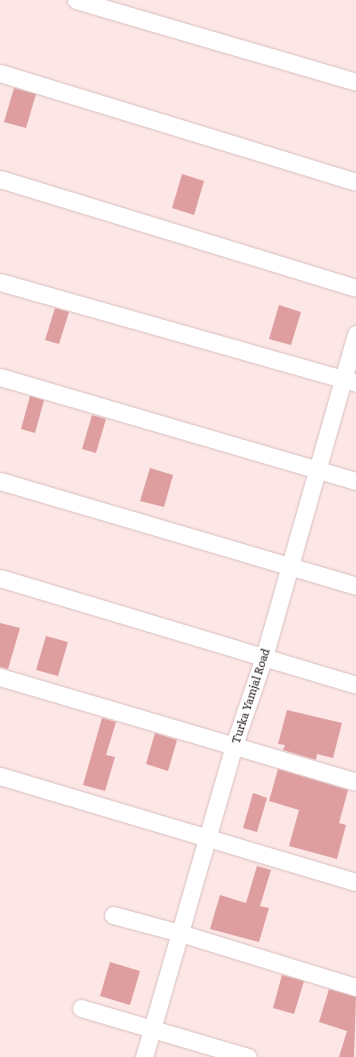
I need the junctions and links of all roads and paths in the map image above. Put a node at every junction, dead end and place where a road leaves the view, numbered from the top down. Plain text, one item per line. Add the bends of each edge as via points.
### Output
1 (76, 0) edge
2 (0, 73) edge
3 (356, 82) edge
4 (0, 179) edge
5 (356, 182) edge
6 (0, 282) edge
7 (356, 288) edge
8 (356, 334) edge
9 (0, 377) edge
10 (349, 381) edge
11 (316, 469) junction
12 (0, 481) edge
13 (356, 481) edge
14 (290, 567) junction
15 (0, 578) edge
16 (356, 586) edge
17 (264, 657) junction
18 (0, 677) edge
19 (356, 685) edge
20 (234, 745) junction
21 (0, 776) edge
22 (356, 782) edge
23 (208, 838) junction
24 (356, 882) edge
25 (113, 915) dead end
26 (180, 933) junction
27 (356, 988) edge
28 (80, 1008) dead end
29 (152, 1028) junction
30 (144, 1057) edge
31 (248, 1057) edge

1 - 3 street
2 - 5 street
4 - 7 street
6 - 10 street
8 - 10 street, Turka Yamjal Road
9 - 11 street
10 - 11 street, Turka Yamjal Road
11 - 13 street
11 - 14 street, Turka Yamjal Road
12 - 14 street
14 - 16 street
14 - 17 street, Turka Yamjal Road
15 - 17 street
17 - 19 street
17 - 20 street, Turka Yamjal Road
18 - 20 street
20 - 22 street
20 - 23 street, Turka Yamjal Road
21 - 23 street
23 - 24 street
23 - 26 street, Turka Yamjal Road
25 - 26 street
26 - 27 street
26 - 29 street, Turka Yamjal Road
28 - 29 street
29 - 30 street, Turka Yamjal Road
29 - 31 street

